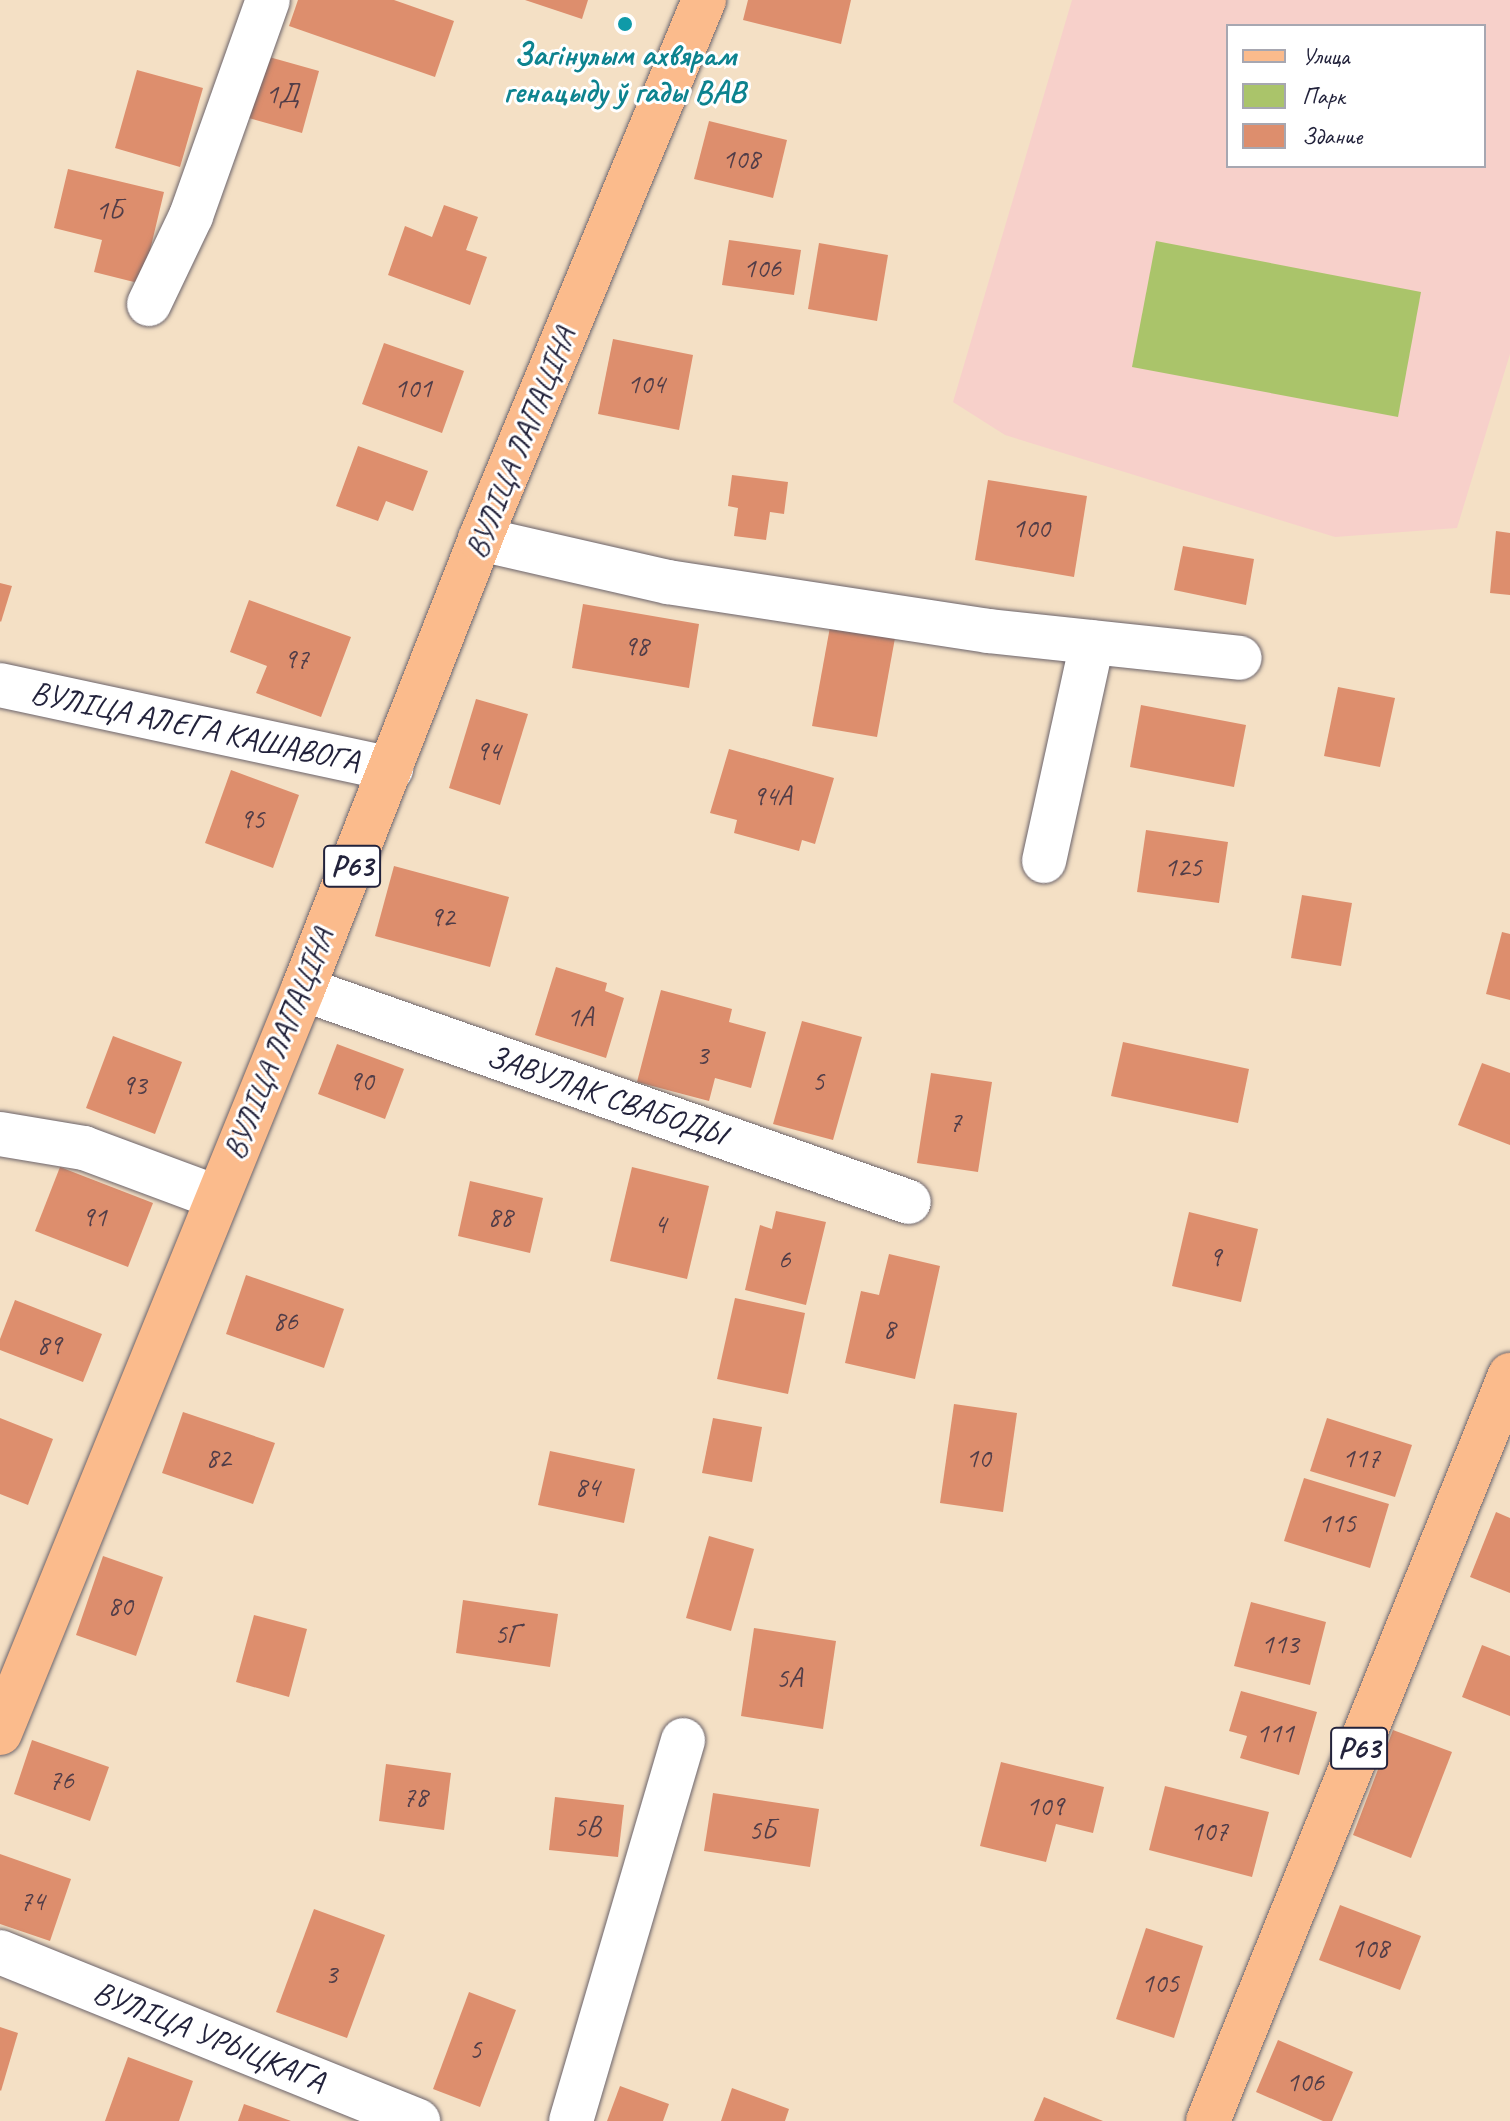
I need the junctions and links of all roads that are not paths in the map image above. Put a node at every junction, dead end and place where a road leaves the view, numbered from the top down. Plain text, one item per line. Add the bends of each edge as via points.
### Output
1 (268, 0) edge
2 (704, 0) edge
3 (149, 304) dead end
4 (480, 539) junction
5 (1092, 642) junction
6 (1240, 658) dead end
7 (0, 685) edge
8 (391, 769) junction
9 (1044, 861) dead end
10 (303, 989) junction
11 (0, 1134) edge
12 (216, 1197) junction
13 (909, 1202) dead end
14 (1510, 1375) edge
15 (0, 1733) edge
16 (683, 1740) dead end
17 (0, 1952) edge
18 (418, 2121) edge
19 (571, 2121) edge
20 (1208, 2121) edge

1 - 3 street via 191,216
2 - 4 main road, ВУЛІЦА ЛАПАЦІНА / Р63
4 - 5 street via 668,582
4 - 8 main road, ВУЛІЦА ЛАПАЦІНА / Р63
5 - 6 street
5 - 9 street
7 - 8 street, ВУЛІЦА АЛЕГА КАШАВОГА
8 - 10 main road, ВУЛІЦА ЛАПАЦІНА / Р63
10 - 12 main road, ВУЛІЦА ЛАПАЦІНА / Р63
10 - 13 street, ЗАВУЛАК СВАБОДЫ
11 - 12 street via 84,1148
12 - 15 main road, ВУЛІЦА ЛАПАЦІНА / Р63
14 - 20 main road, Р63
16 - 19 street
17 - 18 street, ВУЛІЦА УРЫЦКАГА

